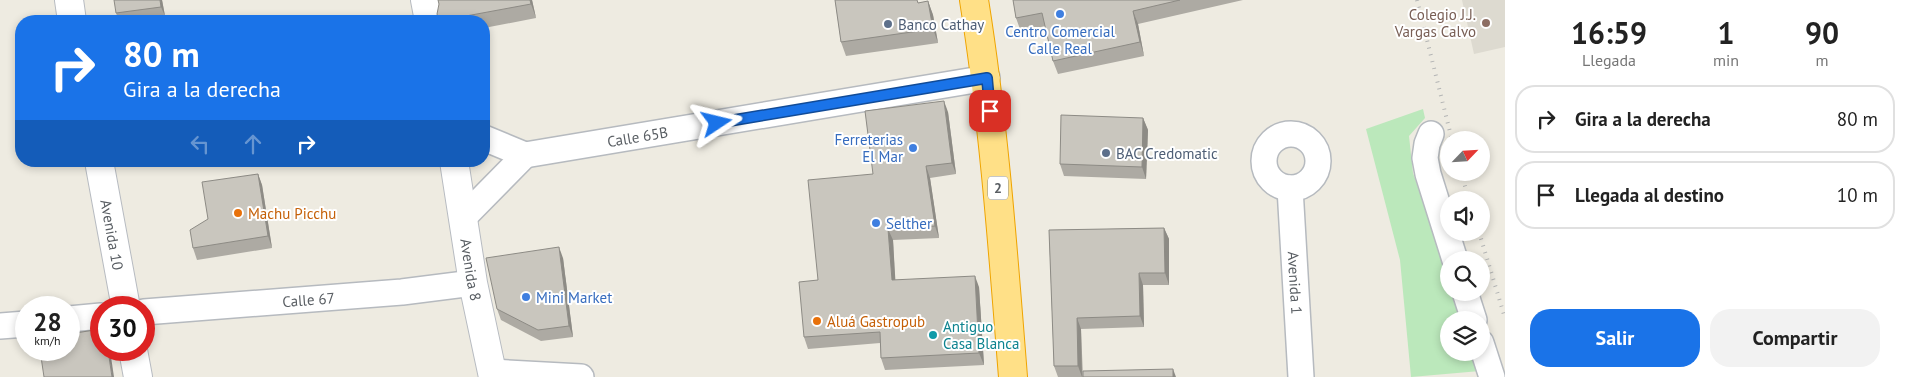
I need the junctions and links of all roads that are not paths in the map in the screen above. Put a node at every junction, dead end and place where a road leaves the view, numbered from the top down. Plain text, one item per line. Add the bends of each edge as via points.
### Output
1 (68, 0) edge
2 (425, 0) edge
3 (974, 0) edge
4 (71, 15) edge
5 (428, 15) edge
6 (987, 78) junction
7 (1431, 134) dead end
8 (490, 140) edge
9 (525, 155) junction
10 (99, 167) edge
11 (455, 167) edge
12 (1290, 188) dead end
13 (463, 218) junction
14 (1452, 251) edge
15 (473, 283) junction
16 (124, 296) edge
17 (155, 311) edge
18 (15, 325) edge
19 (0, 326) edge
20 (135, 361) edge
21 (1487, 361) edge
22 (492, 374) edge
23 (138, 377) edge
24 (581, 377) edge
25 (1013, 377) edge
26 (1301, 377) edge
27 (1492, 377) edge

1 - 4 street
2 - 5 street
3 - 6 highway, 2
6 - 9 street, Calle 65B
6 - 25 highway, 2
7 - 14 street via 1425,158
8 - 9 street
9 - 13 street
10 - 16 street, Avenida 10
11 - 13 street, Avenida 8
12 - 26 street, Avenida 1
13 - 15 street, Avenida 8
15 - 17 street, Calle 67 via 402,292
15 - 22 street, Avenida 8
18 - 19 street
20 - 23 street
21 - 27 street
22 - 24 street

